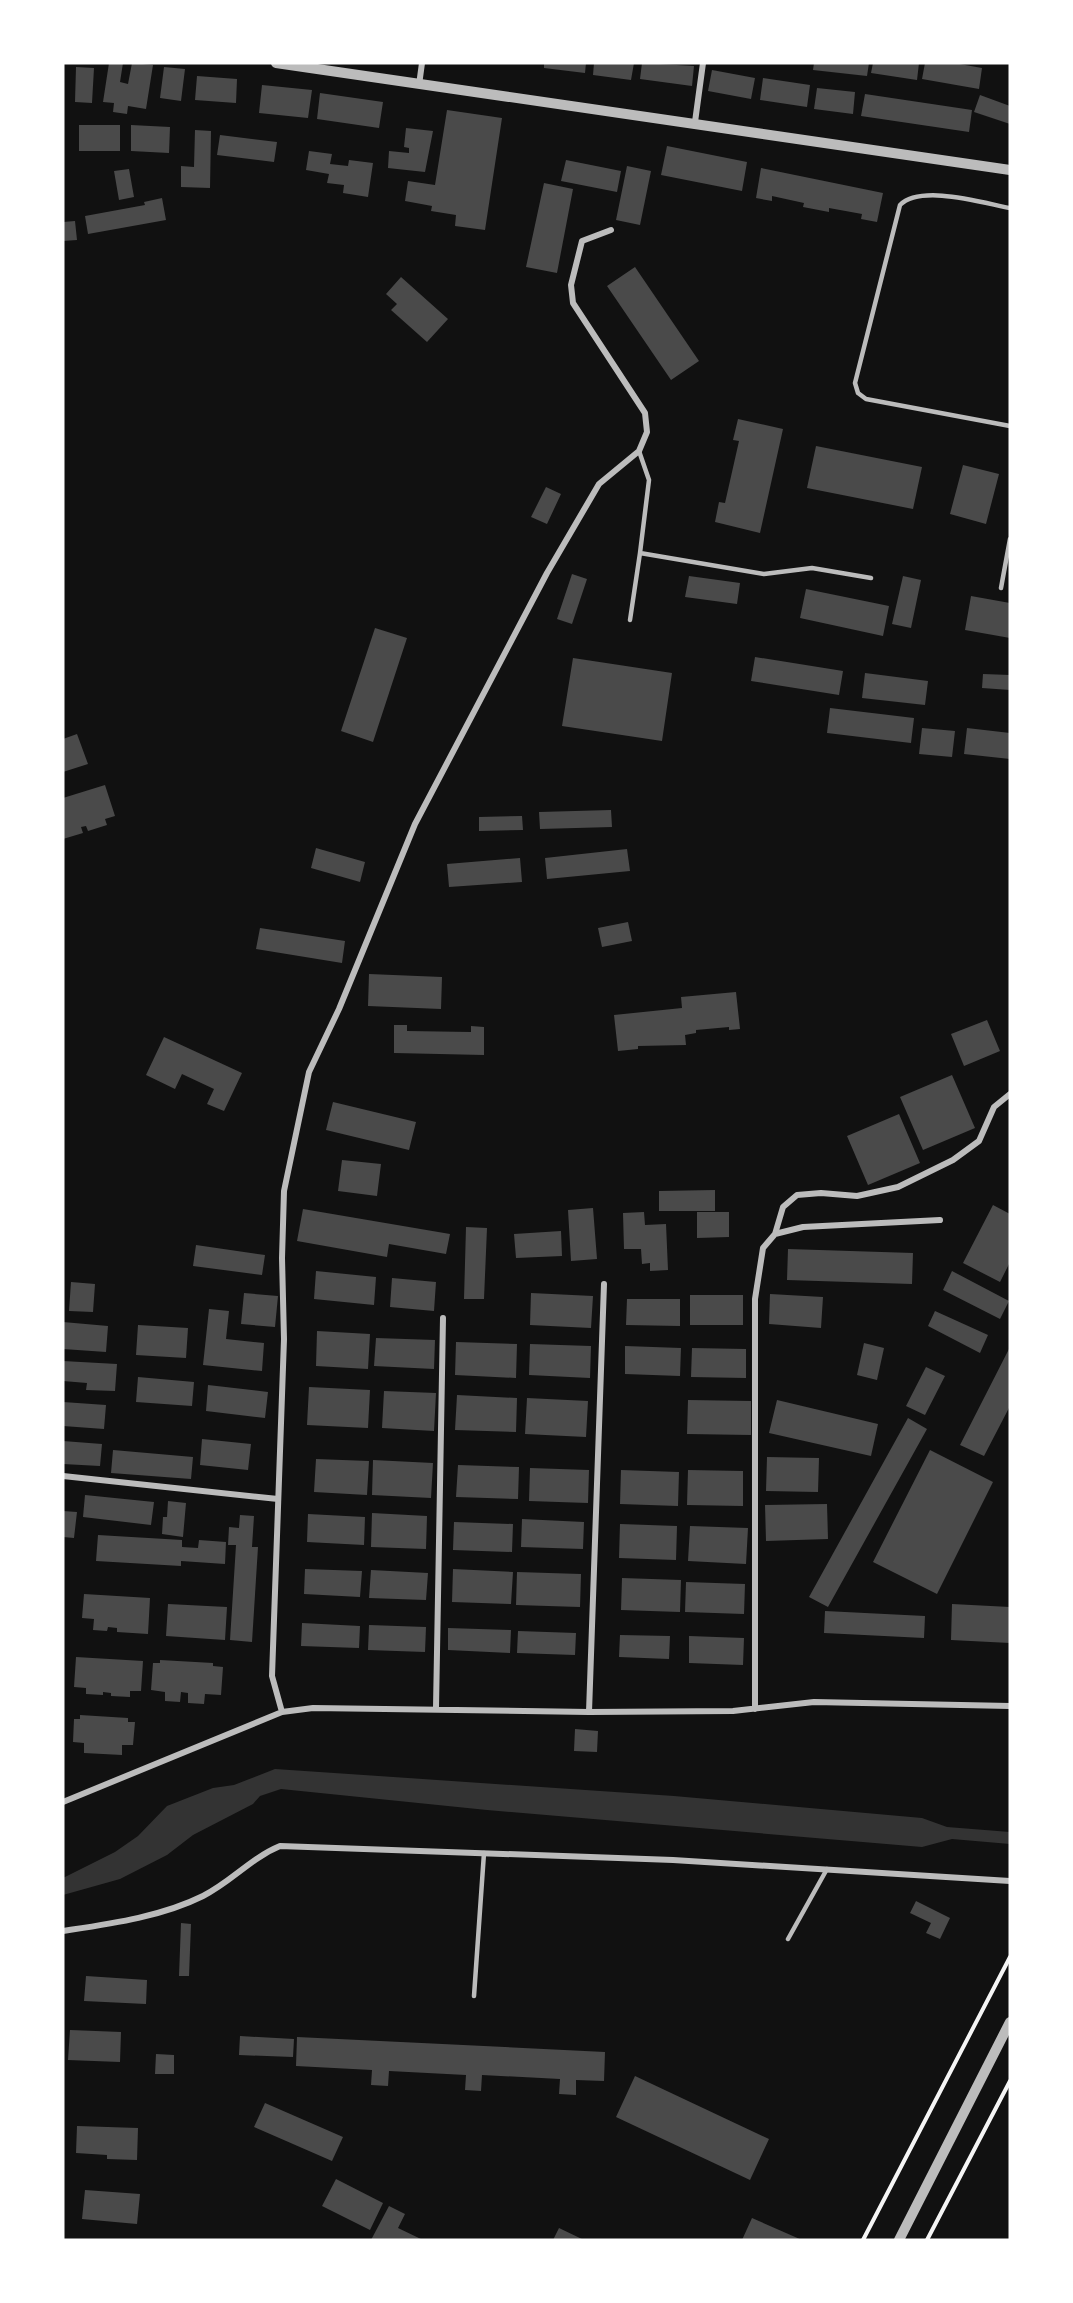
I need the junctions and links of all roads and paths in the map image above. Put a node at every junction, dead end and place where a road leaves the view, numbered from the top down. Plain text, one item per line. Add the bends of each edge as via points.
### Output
1 (276, 63) edge
2 (422, 63) edge
3 (703, 63) edge
4 (418, 84) junction
5 (694, 122) junction
6 (1010, 170) edge
7 (1010, 208) edge
8 (611, 230) dead end
9 (1010, 426) edge
10 (639, 451) junction
11 (1010, 539) edge
12 (640, 553) junction
13 (871, 578) dead end
14 (1001, 588) dead end
15 (630, 620) dead end
16 (1010, 1095) edge
17 (940, 1220) dead end
18 (775, 1234) junction
19 (604, 1284) dead end
20 (443, 1318) dead end
21 (63, 1476) edge
22 (278, 1499) junction
23 (1010, 1706) edge
24 (436, 1708) junction
25 (755, 1709) junction
26 (282, 1712) junction
27 (589, 1713) junction
28 (63, 1802) edge
29 (484, 1853) junction
30 (827, 1869) junction
31 (1010, 1881) edge
32 (63, 1930) edge
33 (788, 1939) dead end
34 (1010, 1957) edge
35 (474, 1996) dead end
36 (1010, 2022) edge
37 (1010, 2081) edge
38 (862, 2240) edge
39 (899, 2240) edge
40 (927, 2240) edge

1 - 4 street
2 - 4 street
3 - 5 street
4 - 5 street
5 - 6 street
7 - 9 lane via 934,195 906,198 900,205 855,383 858,393 866,399
8 - 10 street via 582,241 572,285 573,303 645,413 647,432
10 - 12 lane via 649,480
10 - 22 street via 599,484 498,664 415,824 309,1072 284,1191
11 - 14 lane
12 - 13 lane via 764,574 812,568
12 - 15 lane
16 - 18 street via 994,1107 979,1141 953,1160 898,1187 857,1196 797,1195 783,1207
17 - 18 street via 803,1227
18 - 25 street via 763,1248 755,1299
19 - 27 street
20 - 24 street
21 - 22 street
22 - 26 street via 272,1676
23 - 25 street via 814,1702
24 - 26 street via 313,1708
24 - 27 street
25 - 27 street
26 - 28 street
29 - 30 street
29 - 32 street via 280,1846 261,1854 205,1895 173,1910
29 - 35 lane
30 - 31 street
30 - 33 lane
34 - 38 path
36 - 39 street
37 - 40 path

